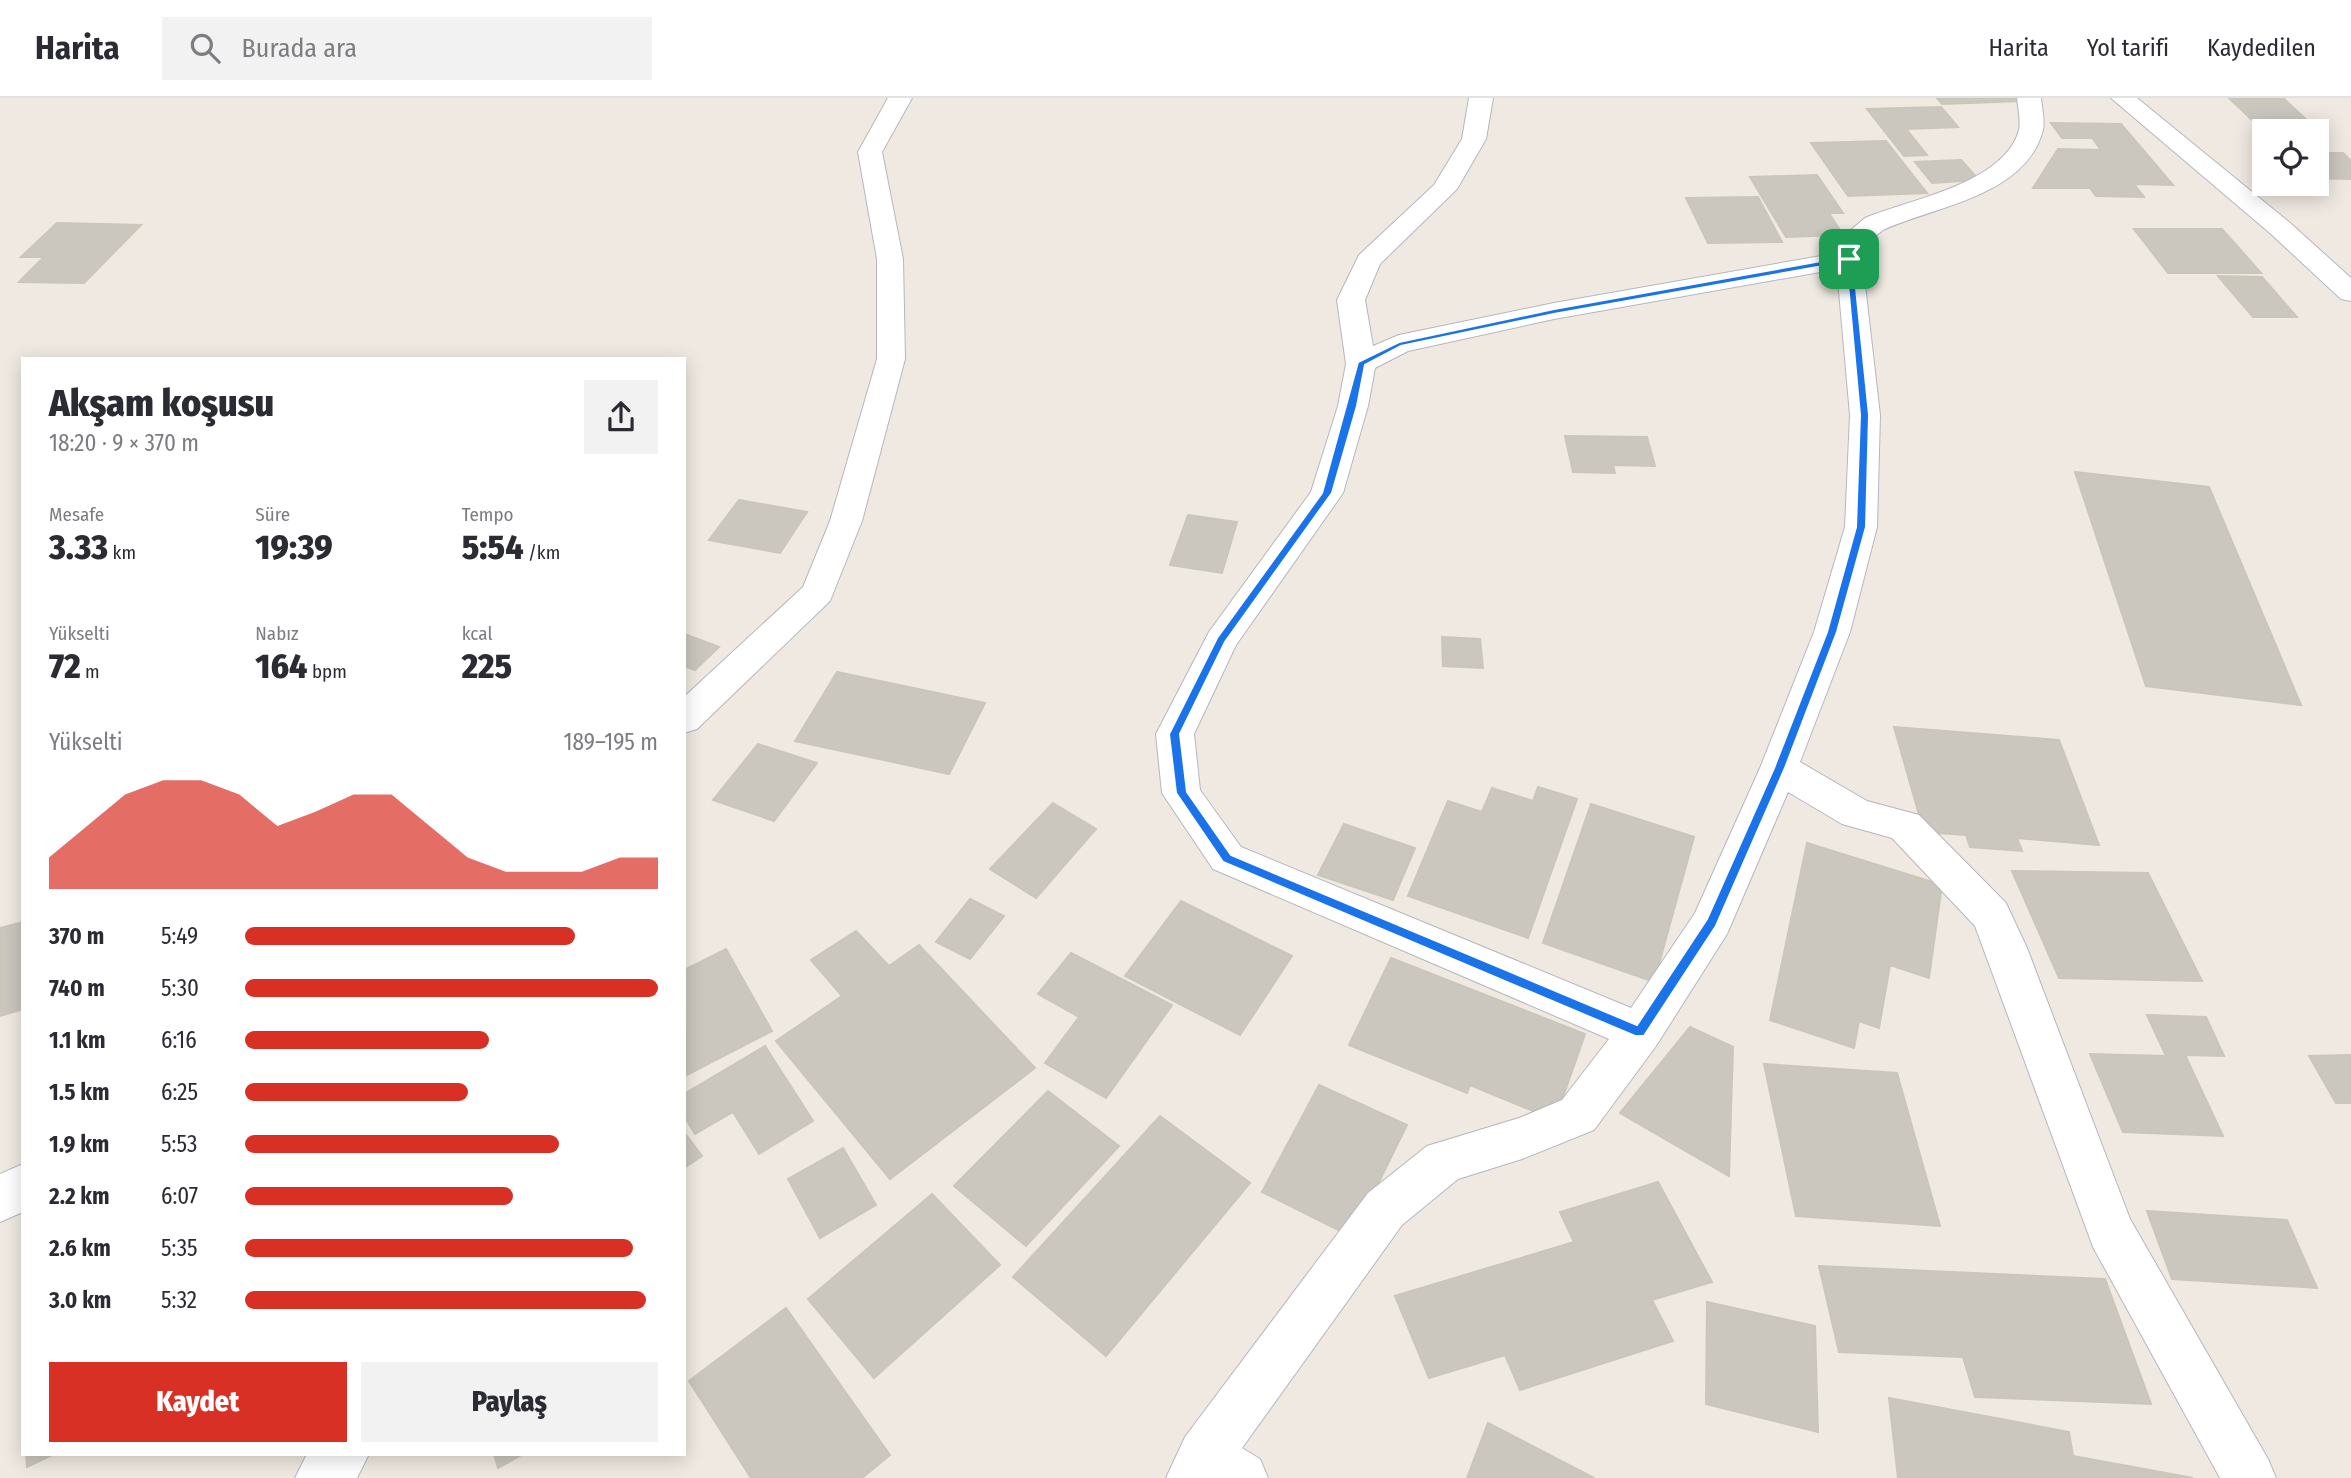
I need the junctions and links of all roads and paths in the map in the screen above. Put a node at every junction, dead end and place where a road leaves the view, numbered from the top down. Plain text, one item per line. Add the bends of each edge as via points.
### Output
1 (900, 98) edge
2 (1481, 98) edge
3 (2029, 98) edge
4 (2123, 98) edge
5 (1849, 259) junction
6 (2351, 293) edge
7 (1361, 364) junction
8 (686, 717) edge
9 (1779, 768) junction
10 (1640, 1032) junction
11 (21, 1164) edge
12 (0, 1167) edge
13 (21, 1187) edge
14 (0, 1199) edge
15 (340, 1456) edge
16 (1213, 1471) edge
17 (323, 1478) edge
18 (2249, 1478) edge

1 - 8 street via 870,152 890,259 891,359 846,521 818,593
2 - 7 street via 1474,139 1444,188 1368,261 1351,300
3 - 5 street via 2030,131 2024,150 2007,167 1953,197 1871,225 1859,237
4 - 6 street
5 - 7 street via 1554,311 1399,344
5 - 9 street via 1864,415 1861,527 1832,632
7 - 10 street via 1327,493 1221,641 1175,734 1181,793 1227,858
9 - 10 street via 1712,922
9 - 18 street via 1856,813 1905,826 1991,915 2110,1231
10 - 16 street via 1578,1115 1522,1138 1444,1161 1385,1209
11 - 12 street
13 - 14 street
15 - 17 street

